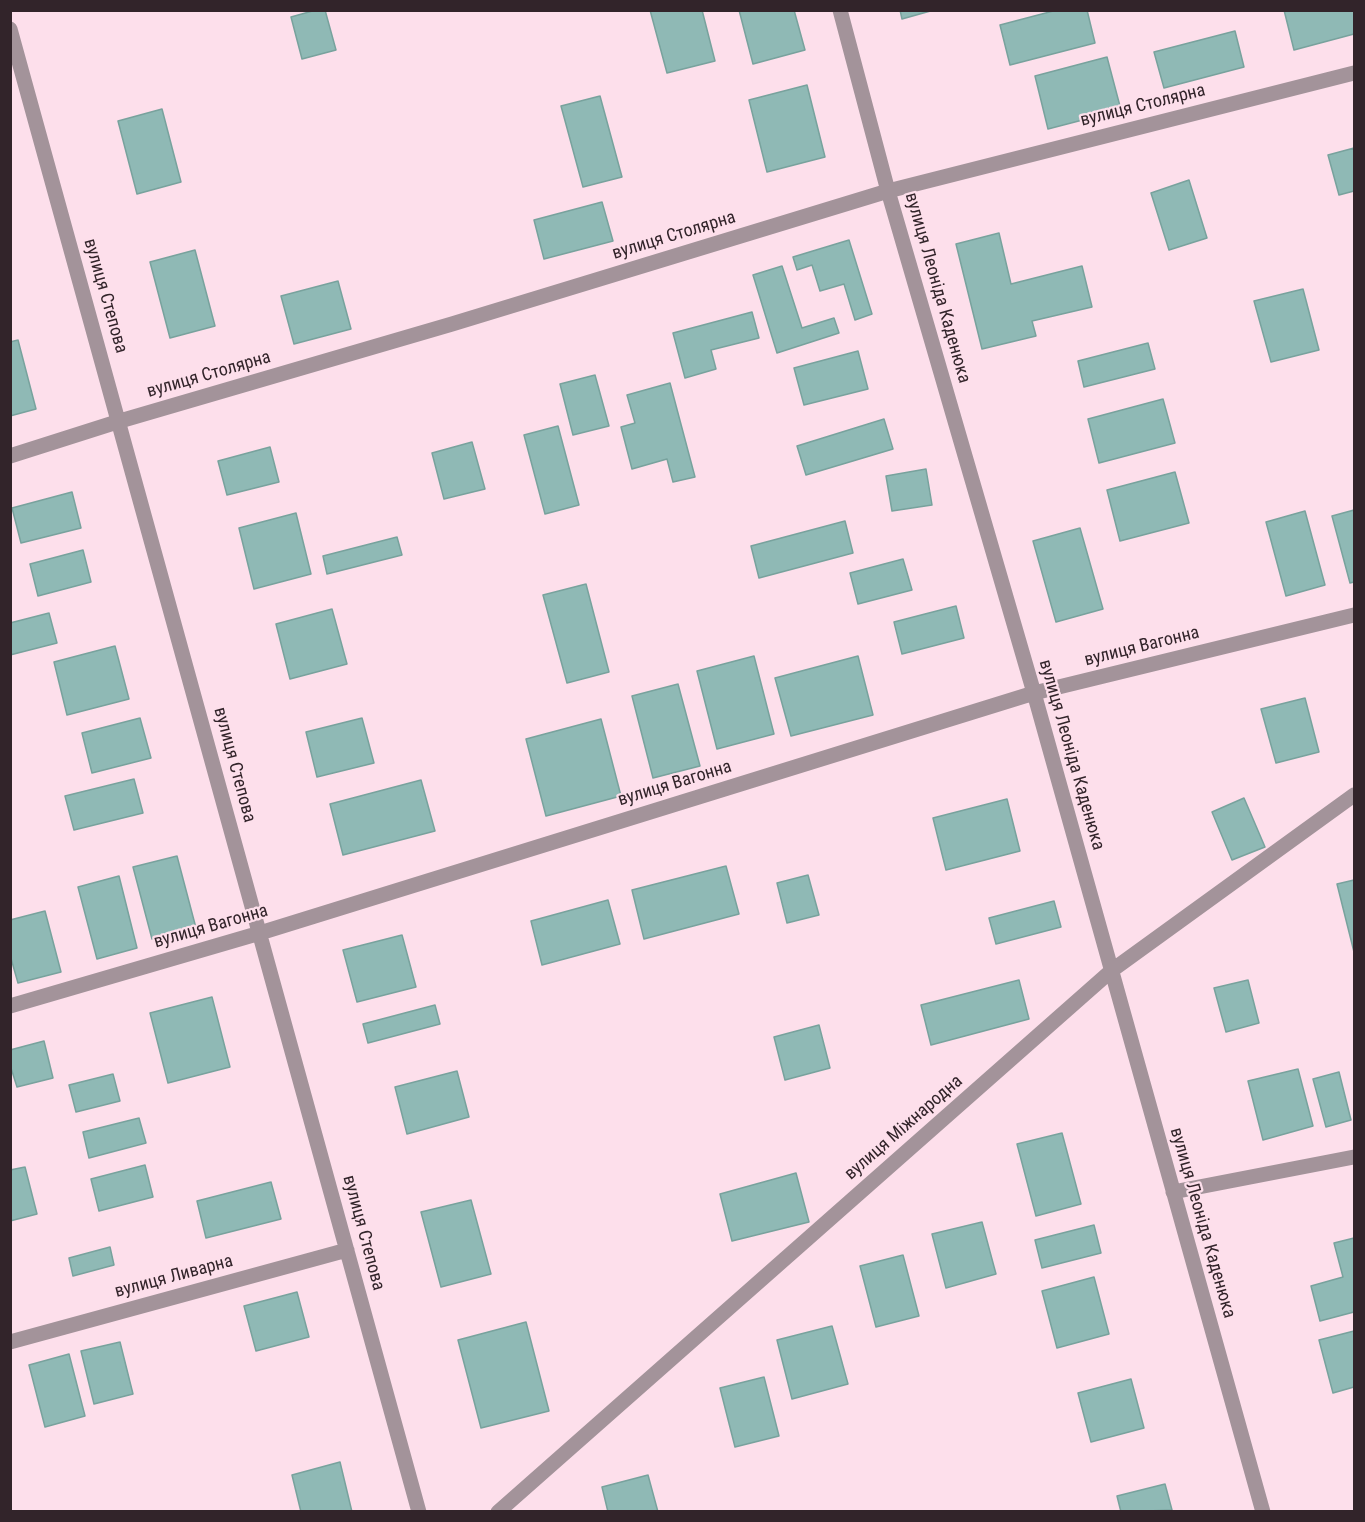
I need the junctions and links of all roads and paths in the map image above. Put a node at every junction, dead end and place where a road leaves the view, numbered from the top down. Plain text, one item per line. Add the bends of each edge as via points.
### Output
1 (840, 10) edge
2 (10, 29) edge
3 (1354, 73) edge
4 (888, 191) junction
5 (120, 421) junction
6 (10, 456) edge
7 (1354, 615) edge
8 (1034, 693) junction
9 (1354, 795) edge
10 (260, 933) junction
11 (1112, 971) junction
12 (10, 1006) edge
13 (1354, 1157) edge
14 (1173, 1192) junction
15 (347, 1251) junction
16 (10, 1342) edge
17 (419, 1512) edge
18 (498, 1512) edge
19 (1263, 1512) edge

1 - 4 street, вулиця Леоніда Каденюка
2 - 5 street, вулиця Степова
3 - 4 street, вулиця Столярна
4 - 5 street, вулиця Столярна
4 - 8 street, вулиця Леоніда Каденюка
5 - 6 street, вулиця Столярна
5 - 10 street, вулиця Степова
7 - 8 street, вулиця Вагонна
8 - 10 street, вулиця Вагонна
8 - 11 street, вулиця Леоніда Каденюка
9 - 11 street, вулиця Міжнародна
10 - 12 street, вулиця Вагонна
10 - 15 street, вулиця Степова
11 - 14 street, вулиця Леоніда Каденюка
11 - 18 street, вулиця Міжнародна
13 - 14 street
14 - 19 street, вулиця Леоніда Каденюка
15 - 16 street, вулиця Ливарна
15 - 17 street, вулиця Степова

